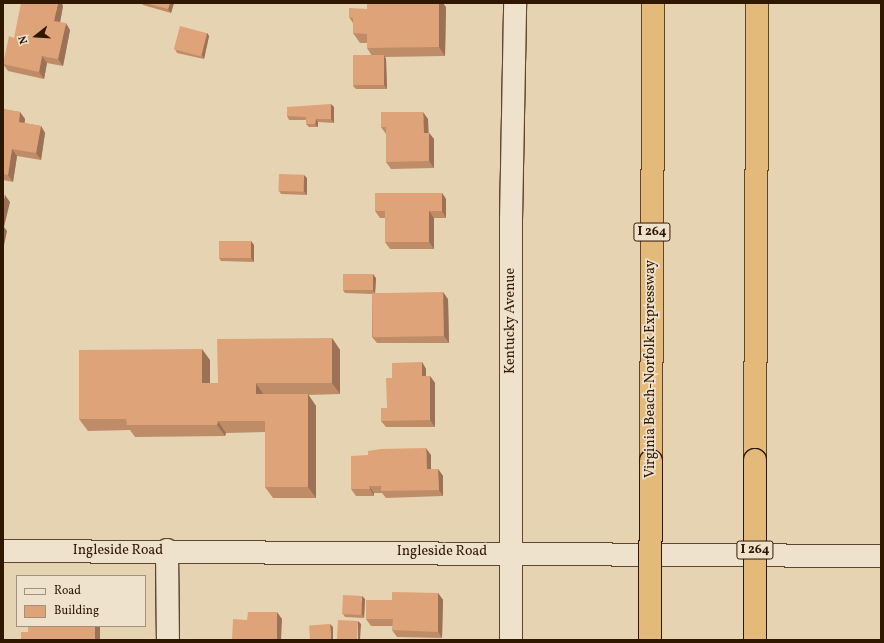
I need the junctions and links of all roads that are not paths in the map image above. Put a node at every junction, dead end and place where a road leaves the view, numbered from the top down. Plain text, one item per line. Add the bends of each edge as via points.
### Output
1 (515, 3) edge
2 (653, 3) edge
3 (758, 3) edge
4 (167, 550) junction
5 (3, 551) edge
6 (512, 552) junction
7 (881, 556) edge
8 (168, 640) edge
9 (511, 640) edge
10 (650, 640) edge
11 (755, 640) edge

1 - 6 street, Kentucky Avenue via 511,220
2 - 10 highway, Virginia Beach-Norfolk Expressway / I 264, bridge
3 - 11 highway, I 264, bridge
4 - 5 street, Ingleside Road
4 - 6 street, Ingleside Road
4 - 8 street
6 - 7 street, Ingleside Road
6 - 9 street, Kentucky Avenue

